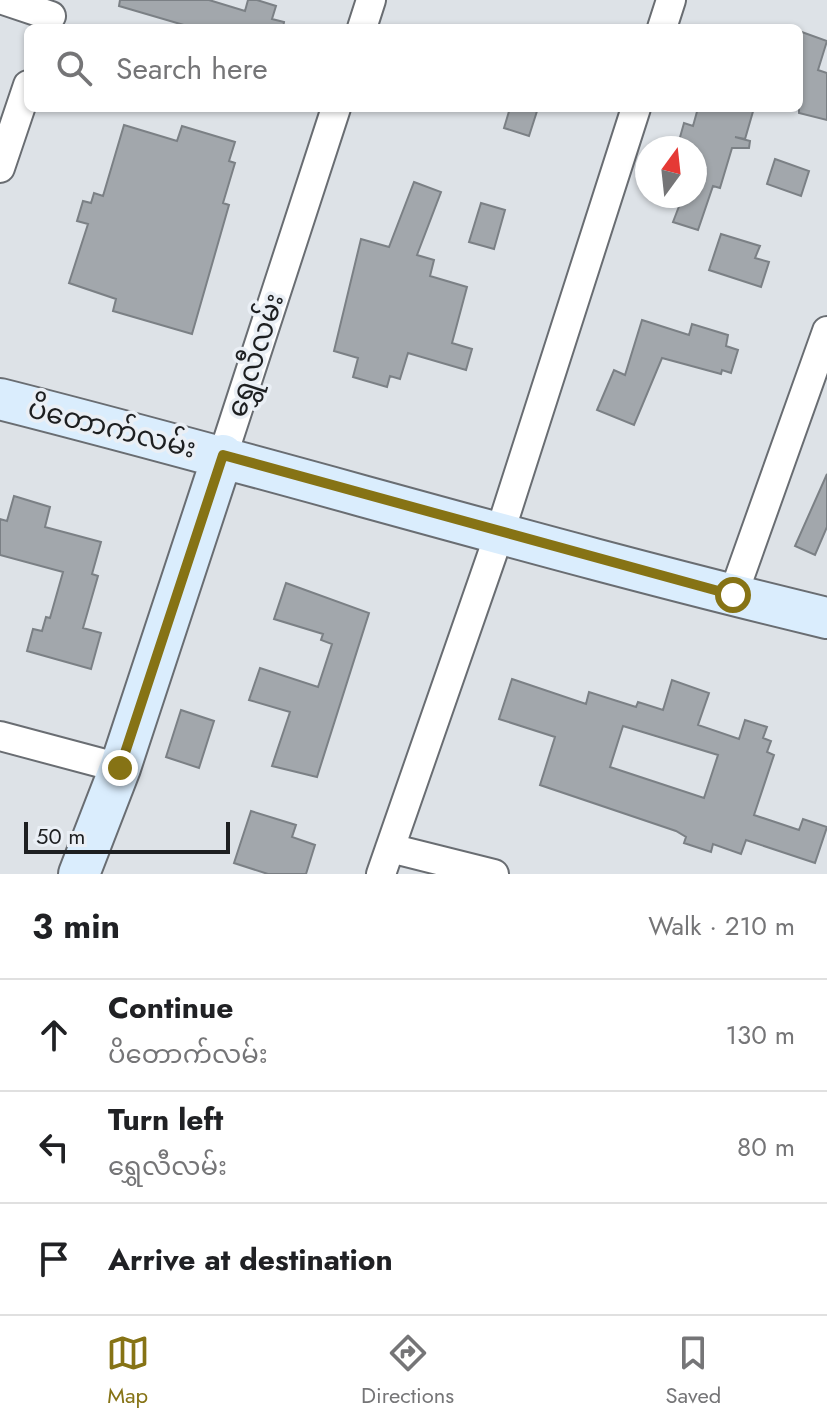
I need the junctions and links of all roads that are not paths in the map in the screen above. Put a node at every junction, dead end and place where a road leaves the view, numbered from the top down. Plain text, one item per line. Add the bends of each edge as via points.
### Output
1 (3, 0) edge
2 (371, 0) edge
3 (671, 0) edge
4 (51, 15) edge
5 (363, 24) edge
6 (663, 24) edge
7 (24, 97) edge
8 (335, 112) edge
9 (635, 112) edge
10 (0, 168) edge
11 (827, 331) edge
12 (0, 399) edge
13 (223, 455) junction
14 (500, 532) junction
15 (733, 595) junction
16 (827, 618) edge
17 (0, 736) edge
18 (120, 768) junction
19 (386, 861) edge
20 (79, 874) edge
21 (494, 874) edge

1 - 4 street
2 - 5 street
3 - 6 street
7 - 10 street
8 - 13 street, ရွှေလီလမ်း
9 - 14 street
11 - 15 street
12 - 13 street, ပိတောက်လမ်း
13 - 14 street, ပိတောက်လမ်း
13 - 18 street, ရွှေလီလမ်း
14 - 15 street, ပိတောက်လမ်း
14 - 19 street
15 - 16 street, ပိတောက်လမ်း
17 - 18 street
18 - 20 street, ရွှေလီလမ်း
19 - 21 street

